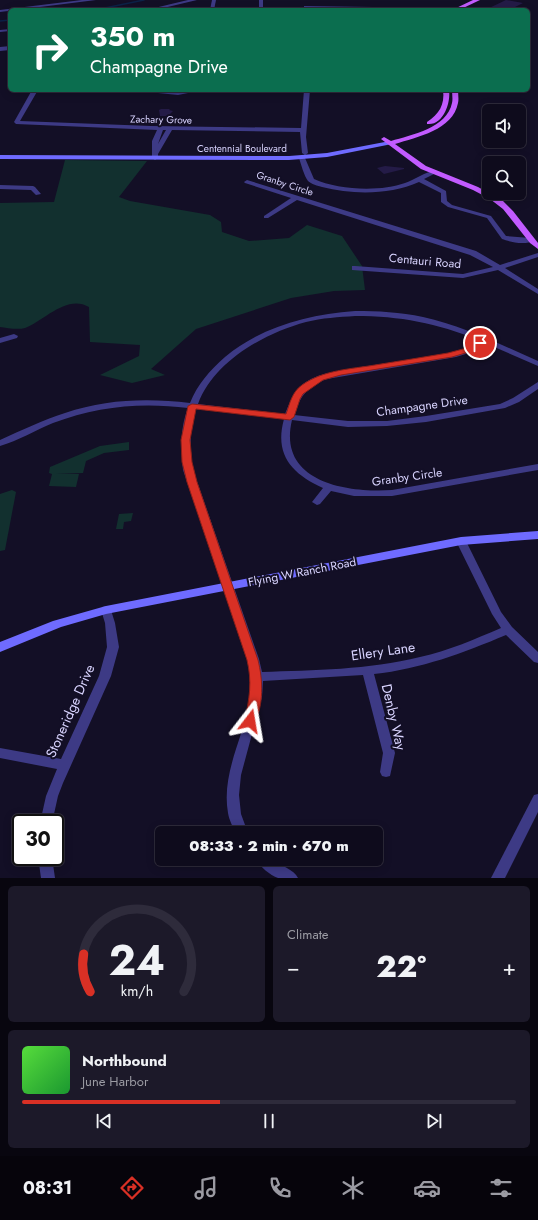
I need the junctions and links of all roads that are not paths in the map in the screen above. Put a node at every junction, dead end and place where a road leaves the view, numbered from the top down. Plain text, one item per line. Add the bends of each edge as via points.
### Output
1 (94, 0) edge
2 (195, 0) edge
3 (479, 1) edge
4 (66, 2) edge
5 (22, 8) edge
6 (157, 8) edge
7 (460, 8) edge
8 (469, 8) edge
9 (34, 92) edge
10 (168, 92) edge
11 (185, 92) edge
12 (306, 92) edge
13 (446, 92) edge
14 (455, 92) edge
15 (161, 128) junction
16 (170, 128) junction
17 (304, 130) junction
18 (387, 141) junction
19 (0, 152) edge
20 (155, 156) junction
21 (304, 156) junction
22 (0, 157) edge
23 (434, 172) junction
24 (419, 179) junction
25 (247, 182) dead end
26 (0, 187) edge
27 (38, 194) dead end
28 (295, 198) junction
29 (266, 217) dead end
30 (530, 240) junction
31 (538, 247) edge
32 (538, 255) edge
33 (355, 268) dead end
34 (499, 268) junction
35 (538, 292) edge
36 (14, 336) dead end
37 (484, 340) junction
38 (0, 341) edge
39 (538, 364) edge
40 (538, 385) edge
41 (192, 406) junction
42 (290, 417) junction
43 (0, 442) edge
44 (538, 467) edge
45 (329, 487) junction
46 (317, 502) dead end
47 (538, 535) edge
48 (460, 542) junction
49 (228, 586) junction
50 (106, 610) junction
51 (508, 630) junction
52 (0, 647) edge
53 (538, 659) edge
54 (367, 670) junction
55 (257, 677) junction
56 (0, 753) edge
57 (64, 765) junction
58 (386, 772) dead end
59 (538, 799) edge
60 (48, 814) edge
61 (239, 826) edge
62 (46, 866) edge
63 (271, 866) edge
64 (48, 878) edge
65 (291, 878) edge
66 (498, 878) edge

1 - 4 street
2 - 6 street
3 - 7 main road
3 - 8 main road
4 - 5 street
9 - 15 street, Zachary Grove via 18,123
10 - 11 street
12 - 17 street
13 - 18 main road, Centennial Boulevard via 447,102 434,121
14 - 18 main road, Centennial Boulevard via 455,104 443,122 421,134
15 - 16 street, Zachary Grove
15 - 20 street via 154,141
16 - 17 street, Zachary Grove
16 - 20 street
17 - 21 street
18 - 21 main road, Centennial Boulevard via 335,154
18 - 23 main road
19 - 20 main road, Centennial Boulevard
20 - 21 main road, Centennial Boulevard
20 - 22 main road, Centennial Boulevard
21 - 24 street via 311,180 343,188 362,190 397,187
23 - 24 street
23 - 30 main road via 496,199 511,212
24 - 30 street via 444,192 444,202 450,206 490,217 504,238
25 - 28 street, Granby Circle
26 - 27 street via 33,188
28 - 29 street
28 - 34 street, Granby Circle via 468,251
30 - 31 main road
32 - 34 street, Centauri Road
33 - 34 street, Centauri Road via 459,276
34 - 35 street, Granby Circle
36 - 38 street
37 - 39 street
37 - 41 street via 447,325 406,316 361,313 309,319 273,330 241,347 208,379
37 - 42 street, Granby Circle via 454,354 320,378 299,392
40 - 42 street, Champagne Drive via 502,406 405,422 360,425
41 - 42 street, Champagne Drive
41 - 43 street, Champagne Drive via 142,402 98,406
41 - 49 street via 185,440 188,470
42 - 45 street, Granby Circle via 284,440 290,459 297,468
44 - 45 street, Granby Circle via 386,493 356,493
45 - 46 street
47 - 48 main road, Flying W Ranch Road
48 - 49 main road, Flying W Ranch Road
48 - 51 street
49 - 50 main road, Flying W Ranch Road
49 - 55 street
50 - 52 main road, Flying W Ranch Road via 57,624
50 - 57 street, Stoneridge Drive via 113,647 105,676
51 - 53 street
51 - 54 street, Ellery Lane via 419,662
54 - 55 street, Ellery Lane
54 - 58 street, Denby Way via 389,753
55 - 61 street via 254,706 234,778 233,805
56 - 57 street
57 - 60 street, Stoneridge Drive
59 - 66 street
62 - 64 street
63 - 65 street

